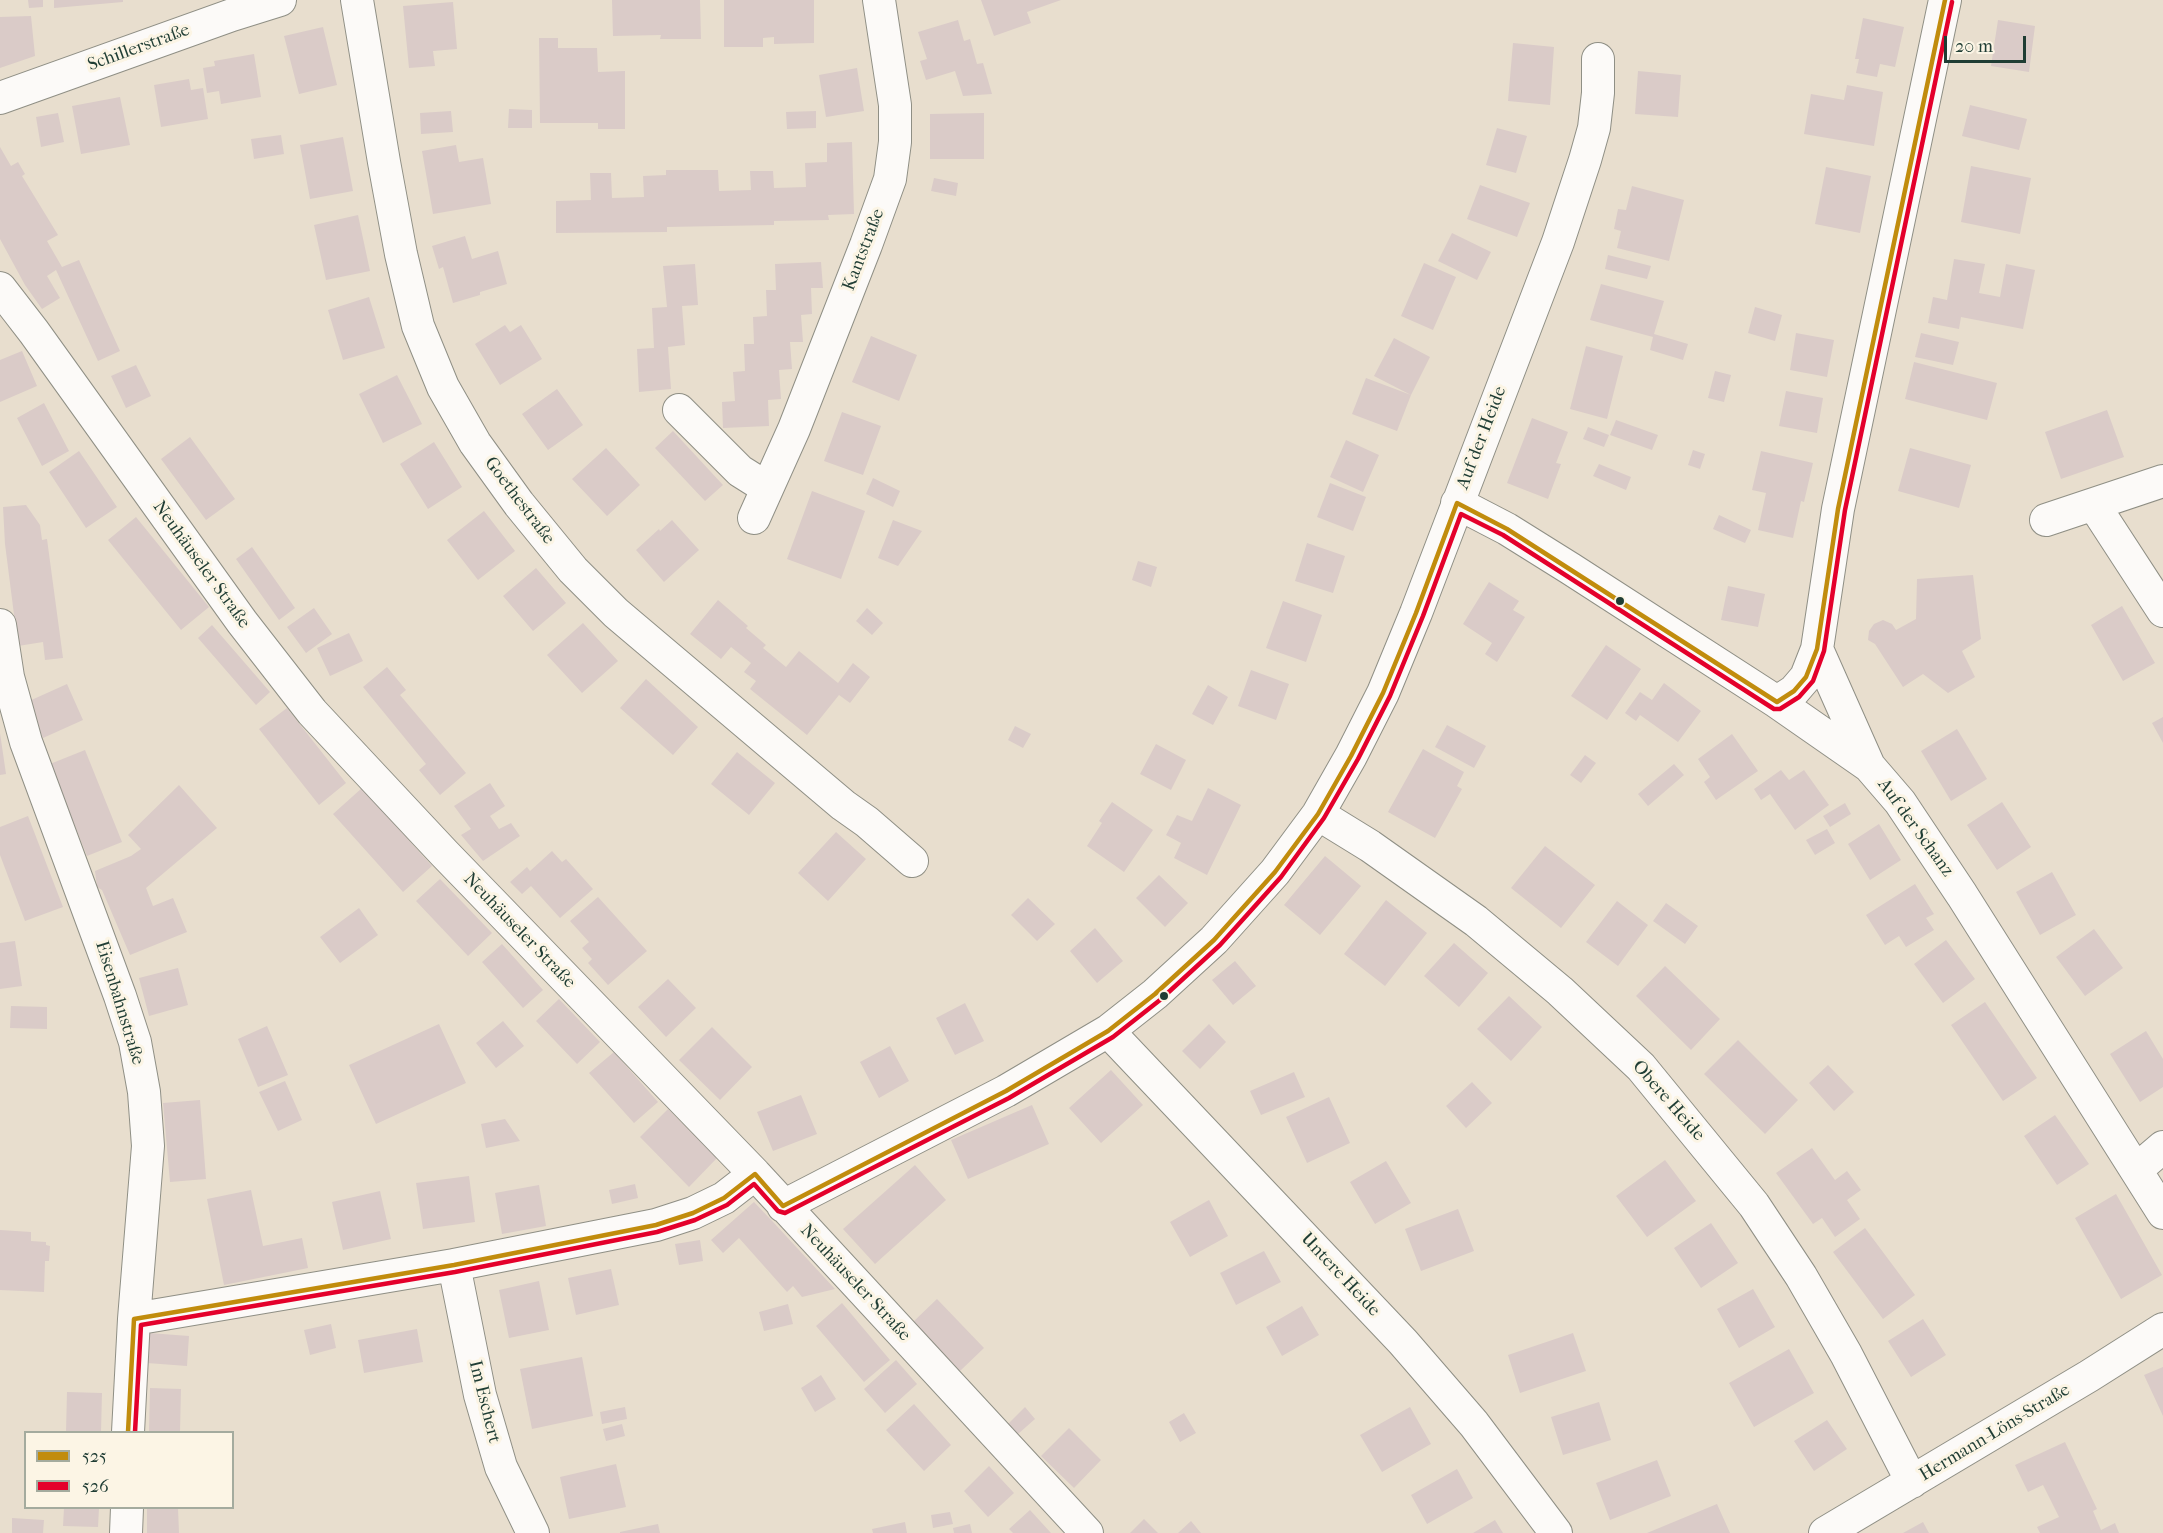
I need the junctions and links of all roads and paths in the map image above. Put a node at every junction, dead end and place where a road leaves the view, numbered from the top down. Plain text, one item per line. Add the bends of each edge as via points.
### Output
1 (280, 0) edge
2 (357, 0) edge
3 (879, 0) edge
4 (1945, 0) edge
5 (1598, 59) dead end
6 (0, 98) edge
7 (0, 288) edge
8 (679, 410) dead end
9 (2163, 481) edge
10 (767, 488) junction
11 (1457, 503) junction
12 (2094, 505) junction
13 (754, 518) dead end
14 (2046, 520) dead end
15 (2163, 611) edge
16 (0, 625) edge
17 (1817, 649) junction
18 (1777, 702) junction
19 (1869, 766) junction
20 (1318, 814) junction
21 (912, 861) dead end
22 (1108, 1031) junction
23 (2163, 1147) edge
24 (2136, 1170) junction
25 (755, 1173) junction
26 (783, 1206) junction
27 (2163, 1213) edge
28 (454, 1265) junction
29 (134, 1318) junction
30 (2163, 1329) edge
31 (128, 1431) edge
32 (1912, 1482) junction
33 (127, 1509) edge
34 (126, 1533) edge
35 (533, 1533) edge
36 (1087, 1533) edge
37 (1556, 1533) edge
38 (1825, 1533) edge

1 - 6 street, Schillerstraße
2 - 21 street, Goethestraße via 388,185 418,326 443,387 475,443 573,570 616,613
3 - 10 street, Kantstraße via 895,105 896,142 890,179 794,429
4 - 17 street via 1838,509
5 - 11 street, Auf der Heide via 1594,128 1586,160
7 - 25 street, Neuhäuseler Straße via 242,622 312,712
8 - 10 street via 740,471
9 - 12 street
10 - 13 street, Kantstraße
11 - 18 street, Auf der Schanz via 1535,546
11 - 20 street, Auf der Heide via 1383,693
12 - 14 street
12 - 15 street
16 - 29 street, Eisenbahnstraße via 8,677 26,742 135,1042 148,1146
17 - 18 street via 1806,677
17 - 19 street
18 - 19 street, Auf der Schanz
19 - 24 street, Auf der Schanz via 1900,802 1962,895
20 - 22 street, Auf der Heide via 1275,872 1214,940
20 - 32 street, Obere Heide via 1476,921 1641,1067 1754,1205 1801,1276
22 - 26 street, Auf der Heide via 1006,1091
22 - 37 street, Untere Heide via 1403,1342 1474,1424
23 - 24 street
24 - 27 street, Auf der Schanz
25 - 26 street, Neuhäuseler Straße
25 - 28 street via 724,1197 656,1225
26 - 36 street, Neuhäuseler Straße
28 - 29 street
28 - 35 street, Im Eschert via 483,1405 501,1467
29 - 31 street, Eisenbahnstraße
30 - 32 street, Hermann-Löns-Straße
32 - 38 street, Hermann-Löns-Straße
33 - 34 street

